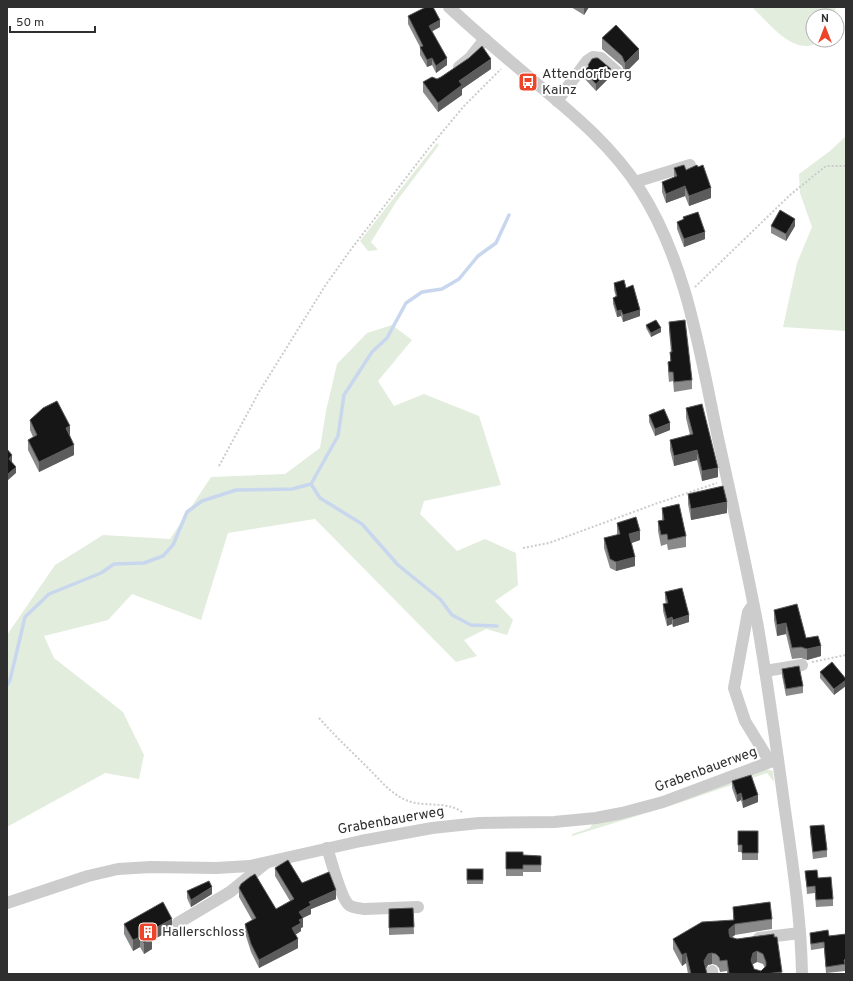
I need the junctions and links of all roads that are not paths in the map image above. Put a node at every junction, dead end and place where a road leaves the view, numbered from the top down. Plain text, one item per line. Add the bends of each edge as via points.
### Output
1 (466, 7) edge
2 (452, 10) edge
3 (485, 39) junction
4 (618, 72) dead end
5 (448, 74) edge
6 (557, 101) junction
7 (690, 166) edge
8 (635, 182) junction
9 (753, 605) junction
10 (802, 665) road end
11 (765, 671) junction
12 (774, 761) junction
13 (327, 848) junction
14 (267, 862) junction
15 (7, 903) edge
16 (418, 907) dead end
17 (178, 923) dead end
18 (800, 933) junction
19 (750, 940) edge
20 (802, 974) edge

1 - 2 street
2 - 3 street
3 - 5 street via 470,58
3 - 6 street
4 - 6 street via 601,58 592,57
6 - 8 street via 605,144
7 - 8 street
8 - 9 street via 660,226 686,296 728,480
9 - 11 street
9 - 12 street via 748,612 734,688 745,722
10 - 11 street
11 - 12 street
12 - 13 street, Grabenbauerweg via 663,802 622,813 575,821 469,824 432,828
12 - 18 street
13 - 14 street, Grabenbauerweg
13 - 16 street via 344,898 349,905 364,909
14 - 15 street, Grabenbauerweg via 230,868 118,869 88,876
14 - 17 street via 230,892
18 - 19 street
18 - 20 street

